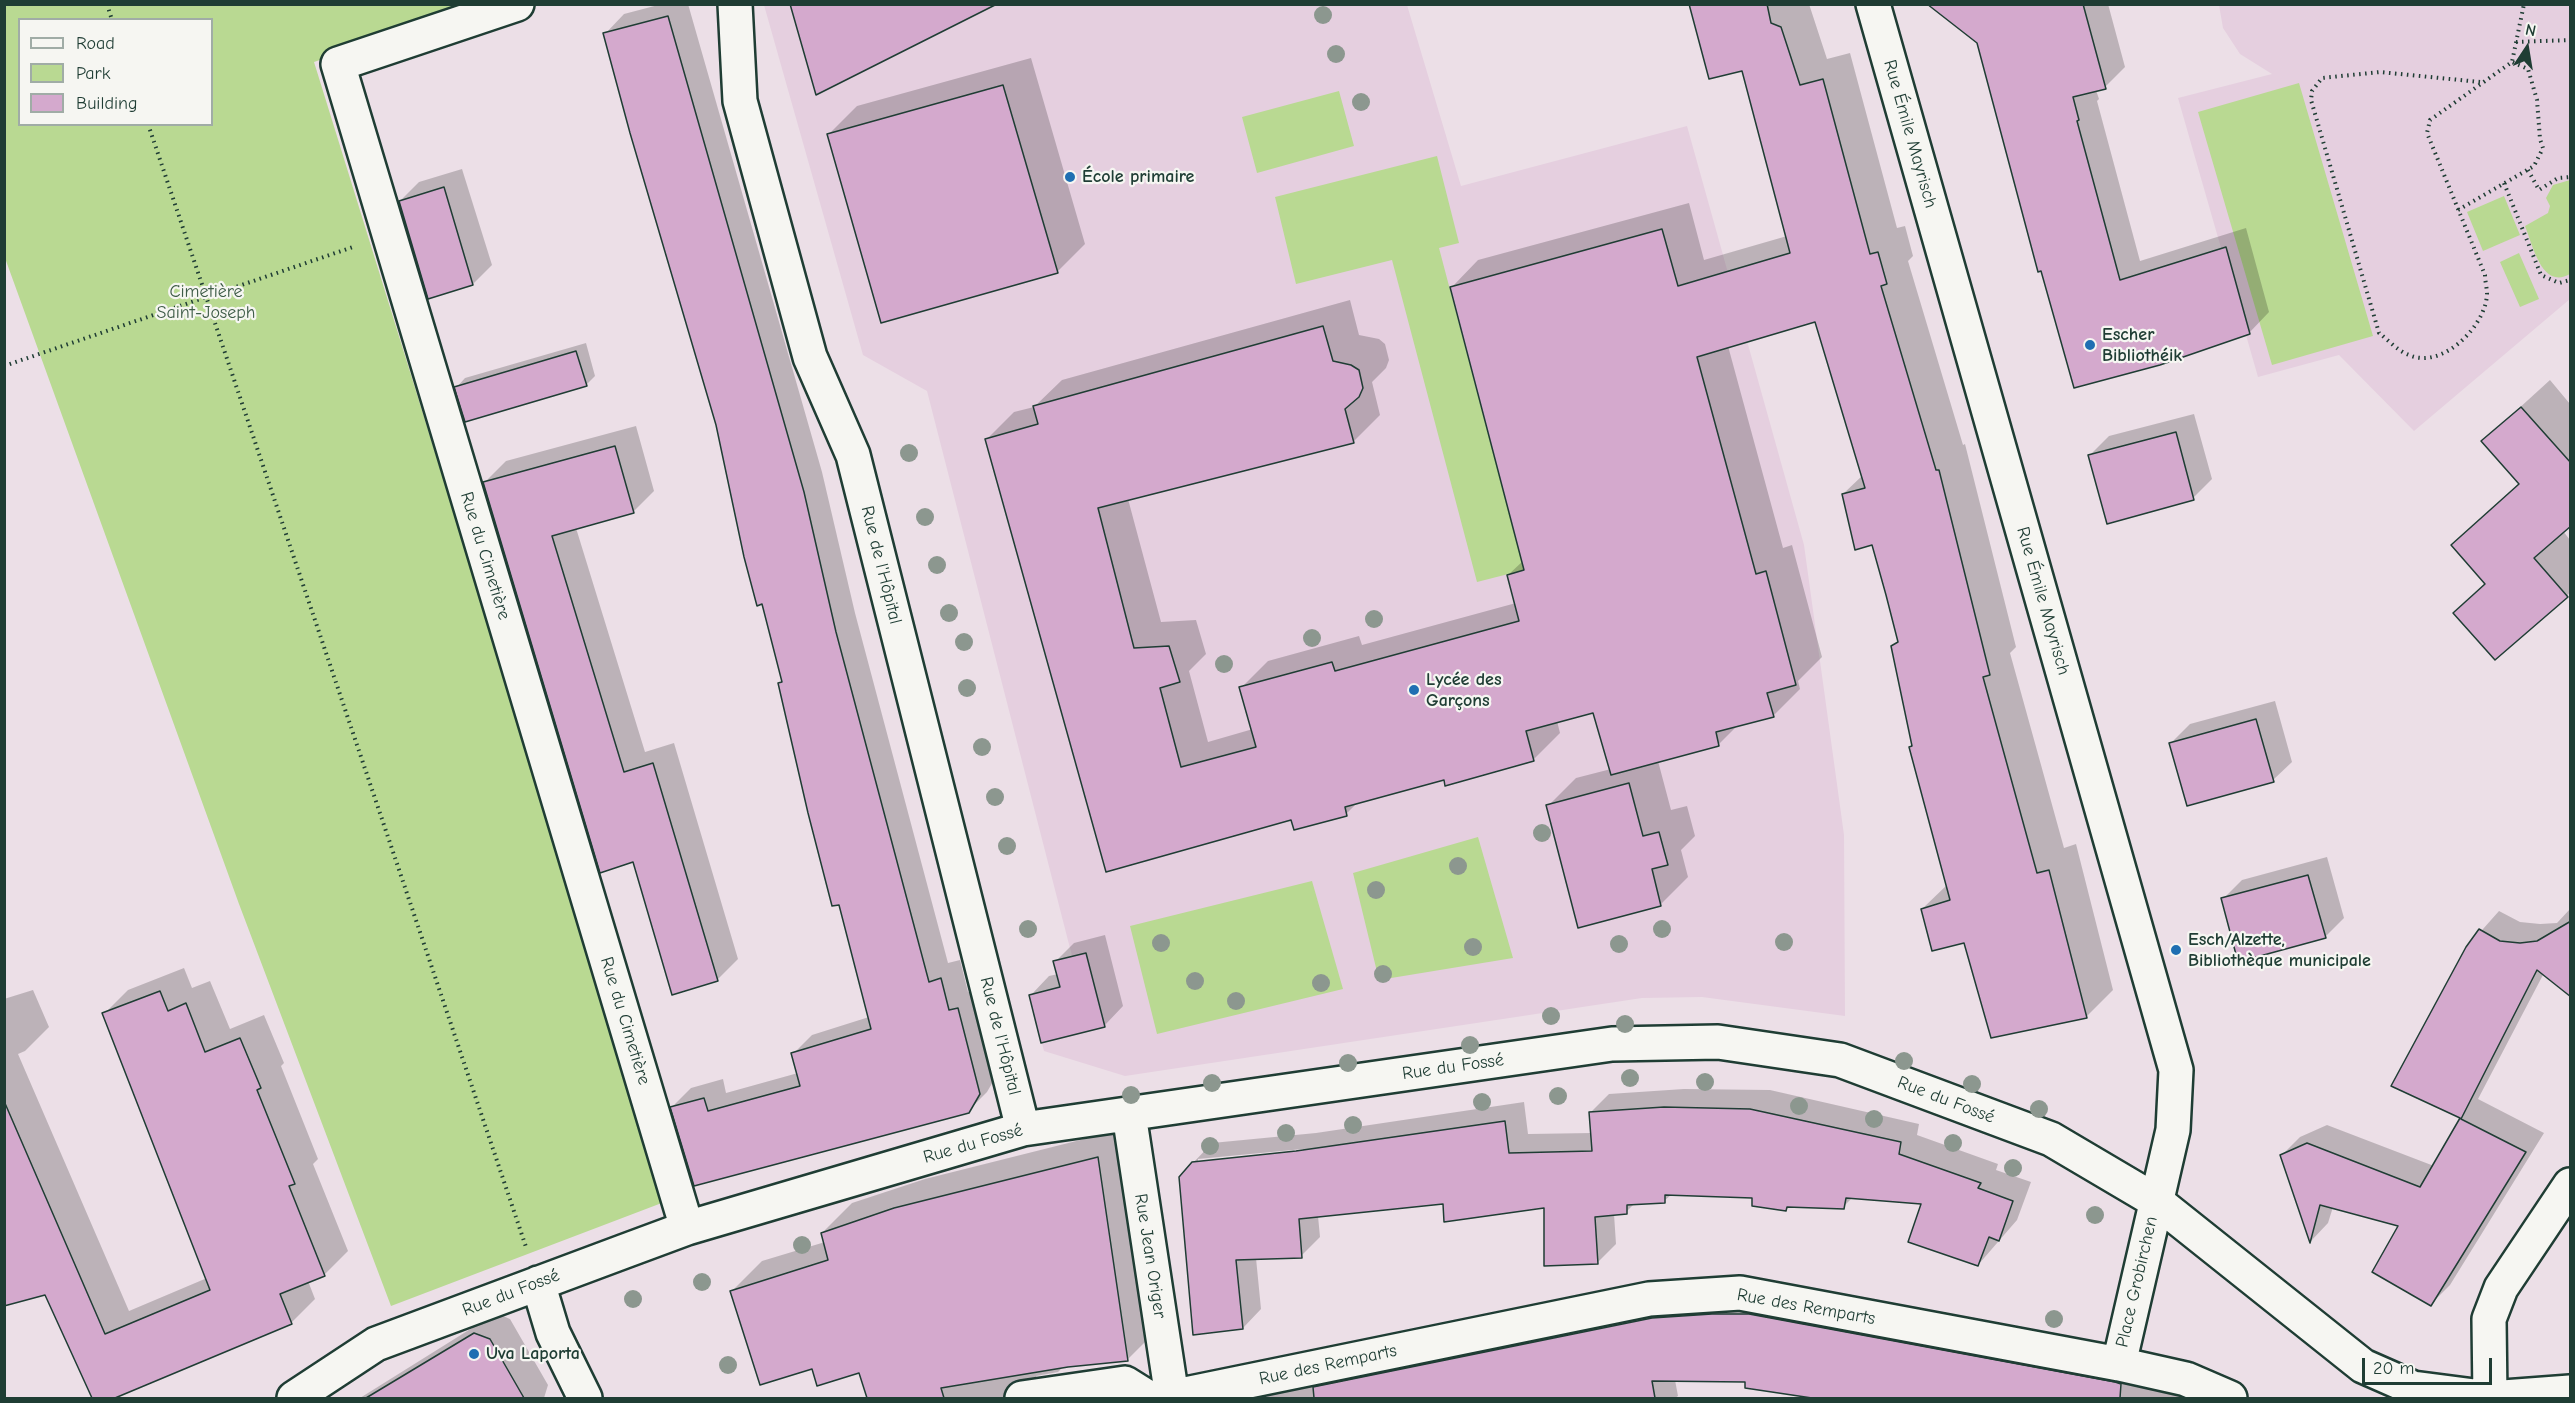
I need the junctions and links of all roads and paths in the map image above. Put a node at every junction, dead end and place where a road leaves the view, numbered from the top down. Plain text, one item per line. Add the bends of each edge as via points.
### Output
1 (517, 4) edge
2 (735, 4) edge
3 (1873, 4) edge
4 (2524, 4) edge
5 (2571, 40) edge
6 (2516, 42) junction
7 (2512, 62) junction
8 (2480, 82) junction
9 (149, 126) edge
10 (2528, 170) junction
11 (2571, 177) edge
12 (2504, 183) junction
13 (2458, 210) junction
14 (389, 235) junction
15 (2571, 280) edge
16 (206, 298) junction
17 (4, 366) edge
18 (1129, 1114) junction
19 (1023, 1129) junction
20 (2571, 1185) edge
21 (2156, 1201) junction
22 (687, 1228) junction
23 (538, 1283) junction
24 (2119, 1364) junction
25 (2571, 1392) edge
26 (294, 1398) edge
27 (585, 1398) edge
28 (1022, 1398) edge
29 (1162, 1398) edge
30 (2230, 1398) edge
31 (2490, 1398) edge

1 - 14 street, Rue du Cimetière via 338,64
2 - 19 street, Rue de l'Hôpital via 740,101 810,357 853,455
3 - 21 street, Rue Émile Mayrisch via 2176,1070 2173,1130
4 - 6 path
5 - 6 path
6 - 7 path
7 - 8 path
7 - 10 path via 2528,69 2537,100 2543,148
8 - 13 path via 2430,120 2427,132
8 - 13 path via 2380,72 2322,78 2312,91 2311,100 2379,333 2410,356 2432,357 2456,347 2472,331 2483,309 2487,295 2484,276
9 - 16 path
10 - 11 path via 2539,190 2558,178
10 - 12 path
12 - 13 path
12 - 15 path via 2541,275 2559,283
14 - 16 path
14 - 22 street, Rue du Cimetière
16 - 17 path
16 - 23 path
18 - 19 street, Rue du Fossé
18 - 21 street, Rue du Fossé via 1612,1044 1718,1042 1840,1060 2051,1139
18 - 29 street, Rue Jean Origer
19 - 22 street, Rue du Fossé
20 - 31 street via 2501,1288 2489,1319
21 - 24 street, Place Grobirchen
21 - 31 street, Rue du Fossé via 2363,1366 2413,1388
22 - 23 street, Rue du Fossé
23 - 26 street, Rue du Fossé via 376,1344
23 - 27 street via 553,1333
24 - 29 street, Rue des Remparts via 1740,1293 1649,1299
24 - 30 street, Rue des Remparts via 2186,1379
25 - 31 street, Rue du Fossé
28 - 29 street via 1125,1383

